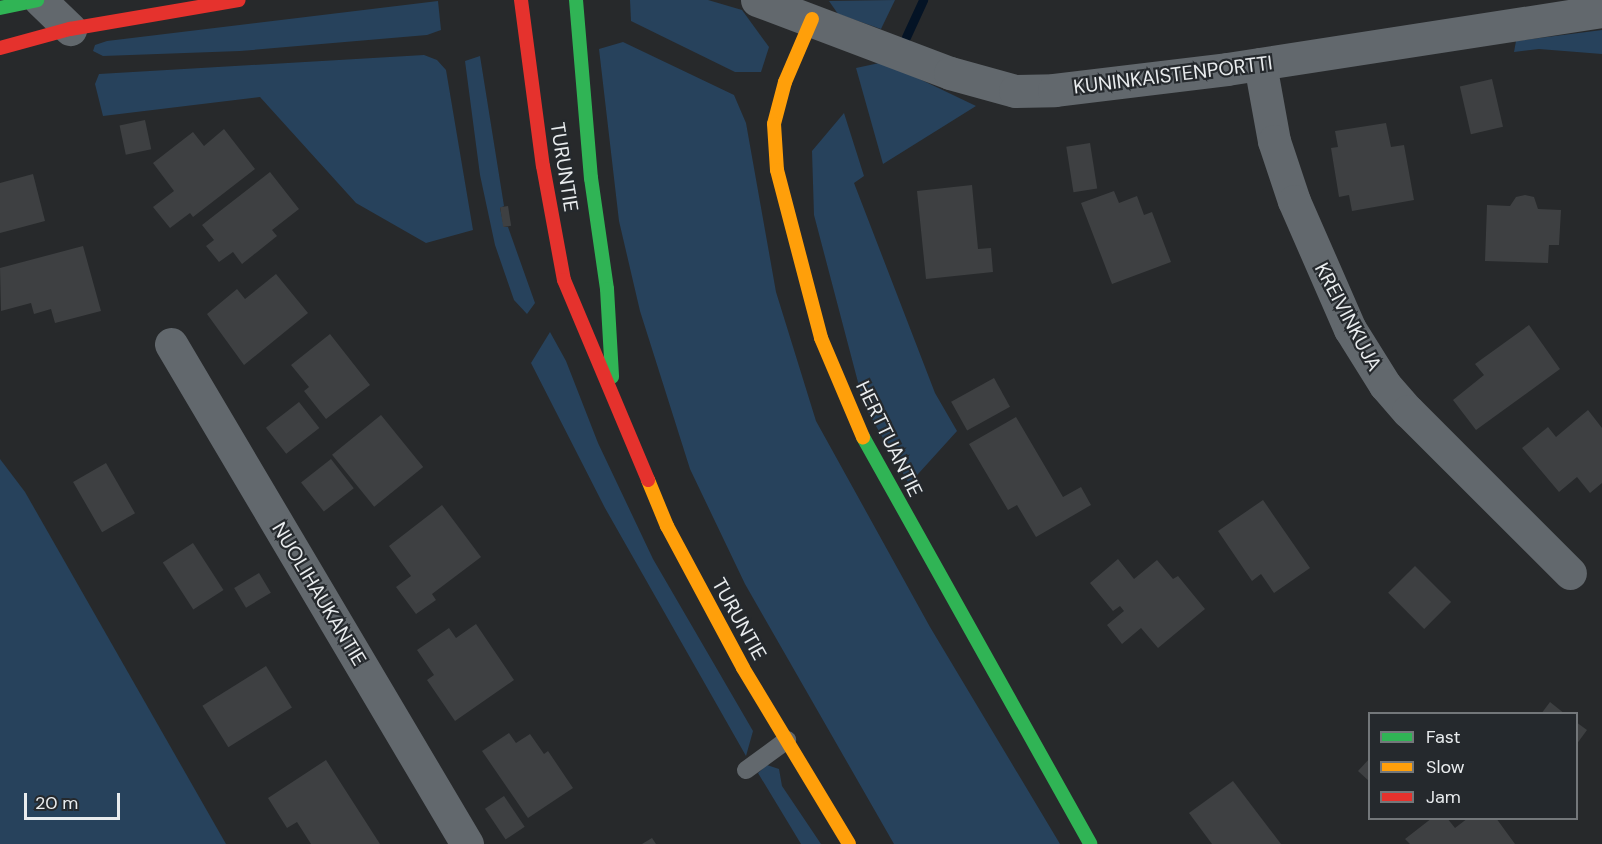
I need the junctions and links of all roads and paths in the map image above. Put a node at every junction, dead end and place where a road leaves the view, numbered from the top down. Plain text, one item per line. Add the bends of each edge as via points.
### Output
1 (39, 0) edge
2 (239, 0) edge
3 (520, 0) edge
4 (576, 0) edge
5 (756, 0) edge
6 (0, 8) edge
7 (815, 10) edge
8 (1602, 10) edge
9 (72, 14) edge
10 (0, 48) edge
11 (1260, 64) junction
12 (171, 344) dead end
13 (613, 402) junction
14 (1570, 573) dead end
15 (787, 741) junction
16 (746, 770) dead end
17 (466, 844) edge
18 (849, 844) edge
19 (1090, 844) edge

1 - 6 main road
1 - 9 street
2 - 9 main road
3 - 13 main road, TURUNTIE via 543,166 564,280
4 - 13 main road, TURUNTIE via 591,178 607,289
5 - 7 street, KUNINKAISTENPORTTI
7 - 11 street, KUNINKAISTENPORTTI via 950,73 1015,91 1054,90
7 - 19 main road, HERTTUANTIE via 785,82 774,124 777,170 821,338 861,435
8 - 11 street, KUNINKAISTENPORTTI
9 - 10 main road
11 - 14 street, KREIVINKUJA via 1274,141 1294,201 1350,329 1385,385 1408,411
12 - 17 street, NUOLIHAUKANTIE
13 - 15 main road, TURUNTIE via 703,596
15 - 16 lane
15 - 18 main road, TURUNTIE

